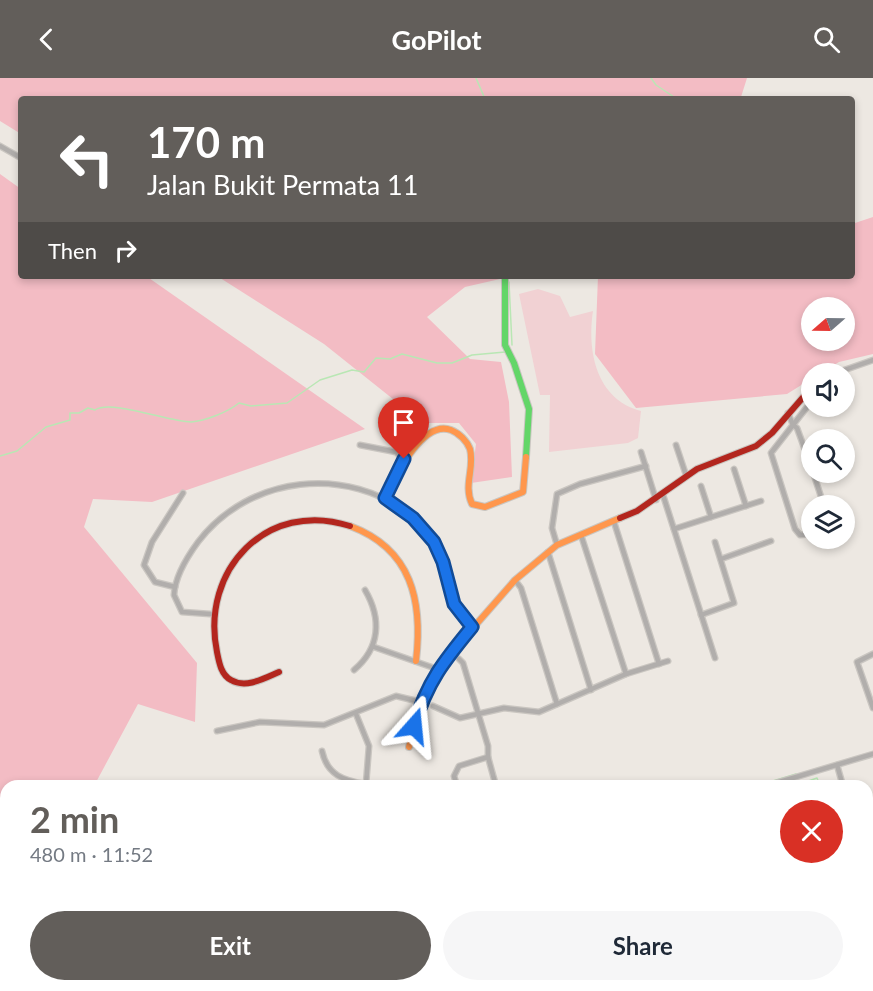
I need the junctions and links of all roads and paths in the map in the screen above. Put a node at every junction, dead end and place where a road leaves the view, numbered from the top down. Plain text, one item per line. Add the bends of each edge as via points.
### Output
1 (0, 146) edge
2 (18, 156) edge
3 (504, 279) edge
4 (873, 360) edge
5 (855, 366) edge
6 (801, 399) edge
7 (788, 413) junction
8 (801, 414) edge
9 (792, 424) junction
10 (801, 439) edge
11 (360, 445) dead end
12 (676, 445) dead end
13 (641, 452) dead end
14 (404, 459) junction
15 (645, 466) junction
16 (734, 469) dead end
17 (686, 475) junction
18 (701, 486) dead end
19 (183, 493) dead end
20 (663, 495) junction
21 (385, 498) junction
22 (656, 500) junction
23 (761, 501) dead end
24 (746, 506) junction
25 (711, 517) junction
26 (614, 522) junction
27 (674, 529) junction
28 (581, 535) junction
29 (801, 535) edge
30 (771, 541) dead end
31 (716, 542) dead end
32 (557, 545) junction
33 (547, 552) junction
34 (721, 559) junction
35 (515, 580) junction
36 (175, 587) junction
37 (365, 590) dead end
38 (210, 614) junction
39 (701, 615) junction
40 (472, 627) junction
41 (374, 647) junction
42 (873, 654) edge
43 (715, 658) dead end
44 (459, 659) dead end
45 (416, 660) junction
46 (668, 661) dead end
47 (659, 664) junction
48 (437, 669) junction
49 (354, 670) dead end
50 (279, 672) dead end
51 (626, 674) junction
52 (591, 690) junction
53 (421, 702) junction
54 (557, 704) junction
55 (433, 706) dead end
56 (873, 708) edge
57 (356, 714) junction
58 (479, 714) junction
59 (218, 731) dead end
60 (409, 747) dead end
61 (322, 751) dead end
62 (873, 754) edge
63 (488, 757) junction
64 (837, 765) junction
65 (793, 778) joint
66 (342, 780) edge
67 (366, 780) edge
68 (455, 780) edge
69 (494, 780) edge
70 (786, 780) edge
71 (841, 780) edge

1 - 2 street
3 - 14 street via 505,345 529,409 523,492 485,507 472,504 466,487 471,452 468,443 452,429 434,431
4 - 5 street
6 - 7 street
7 - 9 street
7 - 17 street via 756,446
8 - 9 street
9 - 10 street
9 - 29 street via 771,453 795,529
11 - 14 street via 396,452
12 - 17 street
13 - 15 street
14 - 21 street
15 - 22 street
15 - 32 street via 557,494 552,528
16 - 24 street
17 - 20 street
18 - 25 street
19 - 36 street via 152,542 144,565 155,582
20 - 22 street
20 - 27 street
21 - 36 street via 355,487 321,483 259,494 215,523 192,551
21 - 40 street via 413,518 434,542 454,604
22 - 26 street
23 - 24 street
24 - 25 street
25 - 27 street
26 - 28 street
26 - 47 street
27 - 39 street
28 - 32 street
28 - 51 street
30 - 34 street
31 - 34 street
32 - 33 street
33 - 35 street
33 - 52 street
34 - 39 street via 734,603
35 - 40 street
35 - 54 street
36 - 38 street via 175,602 182,612
37 - 41 street via 375,616
38 - 45 street via 229,567 258,539 297,522 350,525 389,547 407,572 419,620
38 - 50 street via 215,648 225,676 233,682 249,683
39 - 43 street
40 - 48 street
41 - 45 street
41 - 49 street
42 - 56 street via 859,659 857,664
44 - 58 street
45 - 48 street
46 - 47 street
47 - 51 street
48 - 53 street
51 - 52 street
52 - 54 street
53 - 57 street via 396,696
53 - 60 street
54 - 58 street via 539,712 504,708
55 - 58 street via 460,718
57 - 59 street via 324,726 260,722
57 - 67 street via 369,746
58 - 63 street
61 - 66 street via 325,763
62 - 64 street
63 - 68 street via 459,766
63 - 69 street
64 - 65 street
64 - 71 street
65 - 70 street

